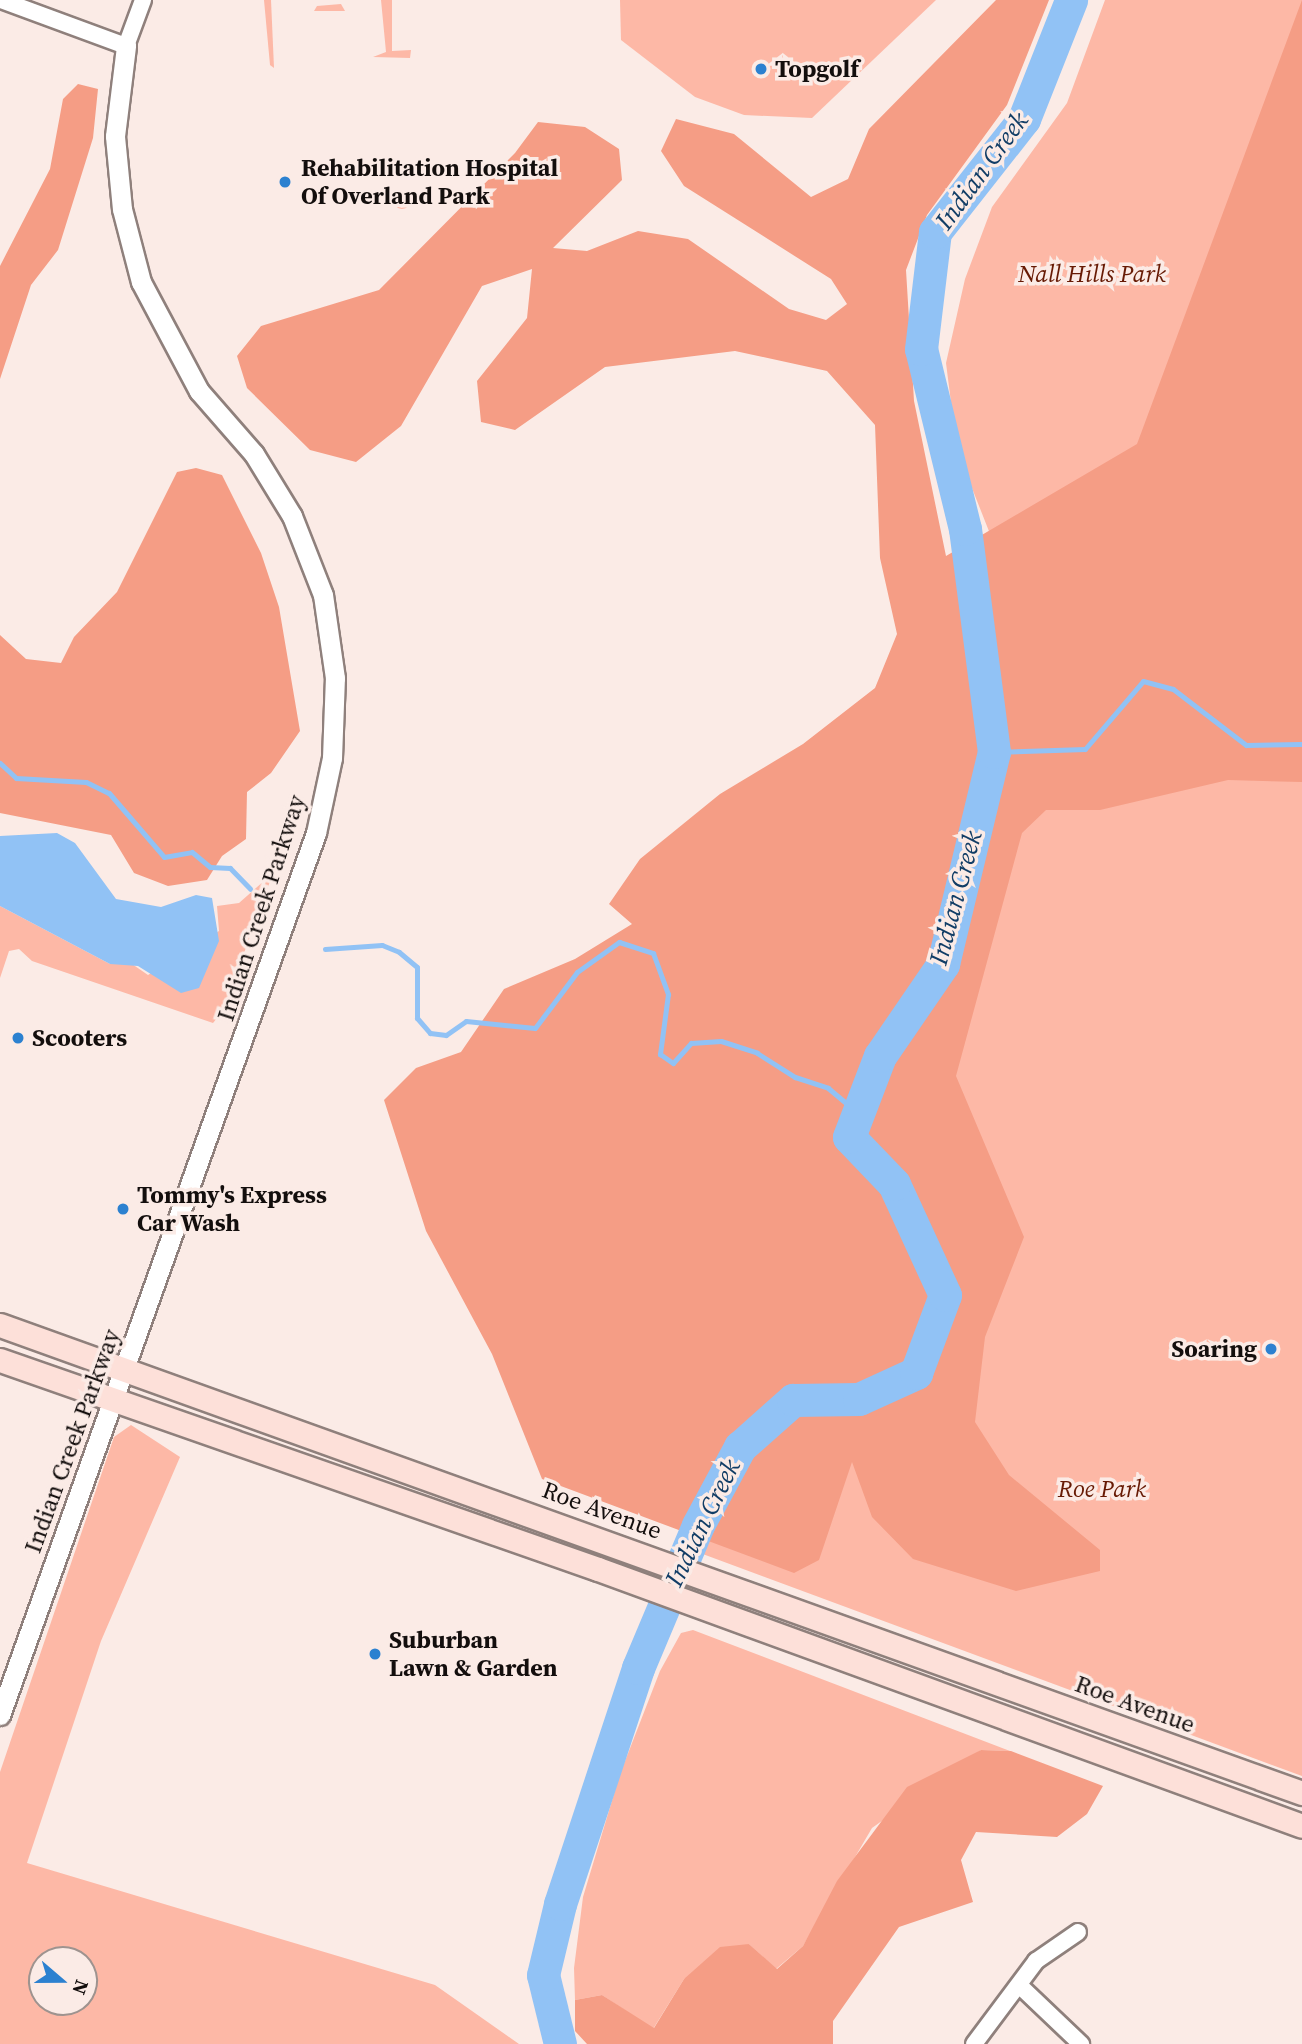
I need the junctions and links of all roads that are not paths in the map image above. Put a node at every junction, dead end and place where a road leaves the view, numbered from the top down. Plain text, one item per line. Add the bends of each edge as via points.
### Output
1 (143, 0) edge
2 (2, 5) edge
3 (126, 46) junction
4 (0, 1325) edge
5 (0, 1360) edge
6 (124, 1368) junction
7 (114, 1398) junction
8 (0, 1715) edge
9 (1118, 1726) junction
10 (1100, 1753) junction
11 (1302, 1793) edge
12 (1302, 1826) edge
13 (1078, 1932) dead end
14 (1019, 1985) junction
15 (974, 2044) edge
16 (1081, 2044) edge

1 - 3 street
2 - 3 street
3 - 6 street, Indian Creek Parkway via 115,136 122,209 141,282 199,391 254,454 292,516 323,596 335,678 332,758 316,833
4 - 6 main road, Roe Avenue
5 - 7 main road
6 - 7 street, Indian Creek Parkway
6 - 9 main road, Roe Avenue
7 - 8 street, Indian Creek Parkway
7 - 10 main road
9 - 10 main road
9 - 11 main road, Roe Avenue
10 - 12 main road
13 - 14 street via 1036,1961
14 - 15 street
14 - 16 street

